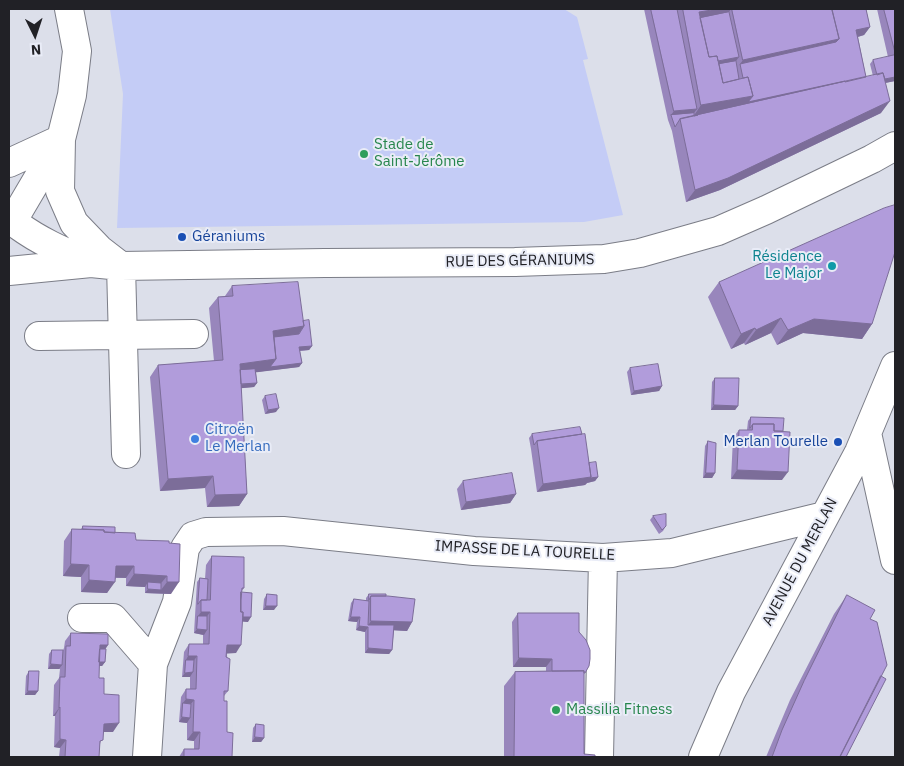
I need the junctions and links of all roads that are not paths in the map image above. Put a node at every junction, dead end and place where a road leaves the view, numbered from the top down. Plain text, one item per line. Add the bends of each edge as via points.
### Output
1 (69, 9) edge
2 (61, 140) junction
3 (895, 146) edge
4 (9, 163) edge
5 (15, 210) edge
6 (9, 260) edge
7 (91, 263) junction
8 (121, 266) junction
9 (9, 271) edge
10 (122, 334) junction
11 (194, 334) dead end
12 (39, 336) dead end
13 (895, 366) edge
14 (867, 433) junction
15 (126, 454) dead end
16 (824, 516) junction
17 (603, 558) junction
18 (895, 560) edge
19 (82, 618) dead end
20 (153, 664) junction
21 (147, 757) edge
22 (599, 757) edge
23 (703, 757) edge

1 - 2 street via 76,51 72,95
2 - 4 street
2 - 5 street
2 - 8 street via 60,191 74,223
3 - 8 street, RUE DES GÉRANIUMS via 718,231 640,253 604,259
5 - 6 street via 15,250
5 - 7 street, RUE DES GÉRANIUMS via 30,234
7 - 8 street, RUE DES GÉRANIUMS
7 - 9 street, RUE DES GÉRANIUMS
8 - 10 street
10 - 11 street
10 - 12 street
10 - 15 street
13 - 14 street, AVENUE DU MERLAN
14 - 16 street, AVENUE DU MERLAN
14 - 18 street
16 - 17 street, IMPASSE DE LA TOURELLE via 672,553
16 - 23 street, AVENUE DU MERLAN via 731,692
17 - 20 street, IMPASSE DE LA TOURELLE via 474,551 283,531 206,532 193,536 185,548 177,602
17 - 22 street
19 - 20 street via 112,618
20 - 21 street

